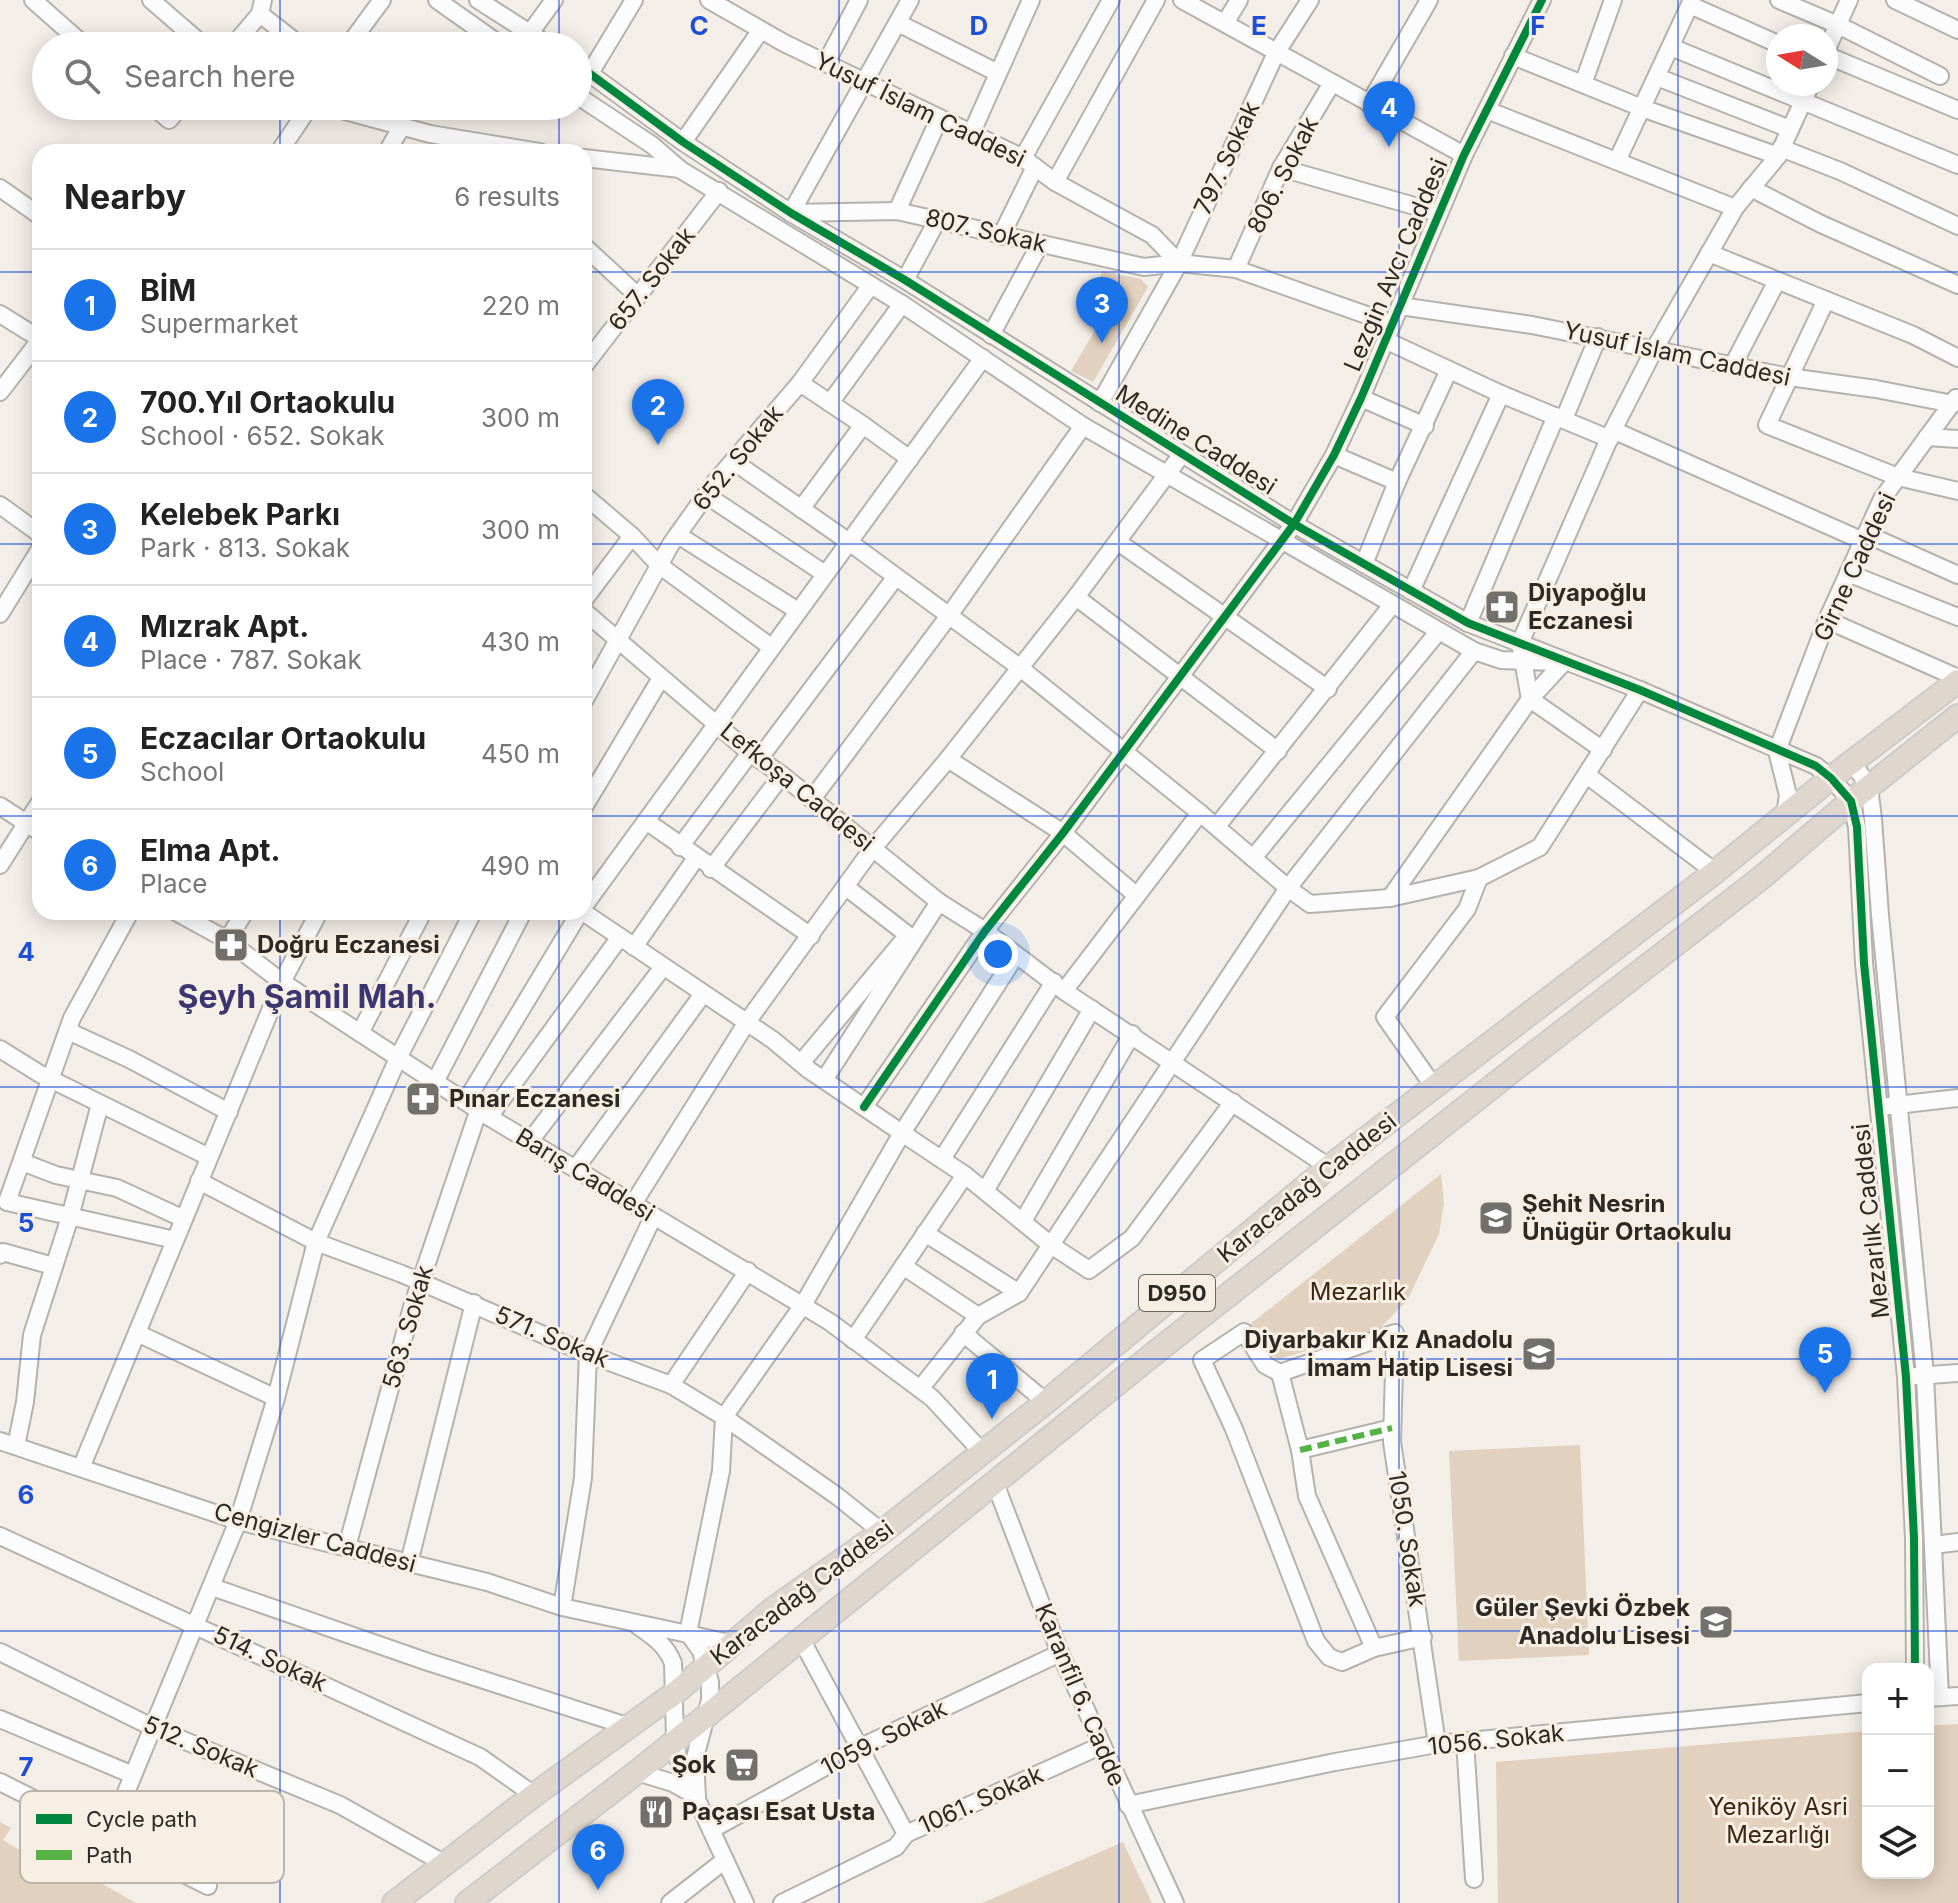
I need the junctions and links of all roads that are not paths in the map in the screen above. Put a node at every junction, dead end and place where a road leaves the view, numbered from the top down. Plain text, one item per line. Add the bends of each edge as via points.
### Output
1 (33, 0) edge
2 (151, 0) edge
3 (382, 0) edge
4 (437, 0) edge
5 (479, 0) edge
6 (634, 0) edge
7 (709, 0) edge
8 (859, 0) edge
9 (910, 0) edge
10 (1031, 0) edge
11 (1111, 0) edge
12 (1156, 0) edge
13 (1182, 0) edge
14 (1239, 0) edge
15 (1310, 0) edge
16 (1429, 0) edge
17 (1613, 0) edge
18 (1779, 0) edge
19 (1849, 0) edge
20 (1895, 0) edge
21 (548, 2) edge
22 (1537, 2) edge
23 (1691, 3) edge
24 (262, 7) edge
25 (898, 23) junction
26 (1225, 23) junction
27 (1836, 24) edge
28 (1838, 25) joint
29 (761, 30) junction
30 (1958, 30) edge
31 (69, 32) edge
32 (188, 32) edge
33 (243, 32) edge
34 (287, 32) edge
35 (358, 32) edge
36 (482, 32) edge
37 (528, 32) edge
38 (531, 32) edge
39 (1766, 38) edge
40 (1671, 47) junction
41 (1276, 53) junction
42 (1513, 56) junction
43 (592, 58) edge
44 (1838, 58) edge
45 (826, 63) junction
46 (998, 73) junction
47 (592, 75) edge
48 (1940, 76) dead end
49 (1657, 77) junction
50 (865, 82) junction
51 (1332, 83) junction
52 (1583, 84) junction
53 (1806, 96) edge
54 (1803, 102) junction
55 (1369, 104) junction
56 (592, 105) edge
57 (1642, 108) junction
58 (1487, 110) junction
59 (1958, 110) edge
60 (939, 119) junction
61 (301, 120) edge
62 (380, 120) edge
63 (402, 126) junction
64 (1790, 129) junction
65 (972, 132) junction
66 (683, 142) junction
67 (284, 144) edge
68 (392, 144) edge
69 (465, 144) edge
70 (1780, 152) junction
71 (1464, 155) junction
72 (592, 159) edge
73 (1617, 161) junction
74 (1029, 162) junction
75 (1958, 165) edge
76 (1281, 168) junction
77 (681, 170) junction
78 (1055, 182) junction
79 (1751, 188) junction
80 (719, 191) junction
81 (3, 197) edge
82 (1735, 208) junction
83 (897, 211) junction
84 (32, 212) edge
85 (791, 213) junction
86 (1439, 213) junction
87 (938, 219) junction
88 (1958, 226) edge
89 (1001, 236) junction
90 (1040, 244) junction
91 (592, 253) edge
92 (1709, 253) junction
93 (1179, 263) junction
94 (1236, 269) junction
95 (905, 280) junction
96 (1777, 281) junction
97 (871, 285) junction
98 (1958, 285) edge
99 (638, 296) junction
100 (1826, 300) junction
101 (902, 304) junction
102 (1400, 306) junction
103 (0, 314) edge
104 (1392, 324) junction
105 (32, 335) edge
106 (991, 335) junction
107 (1598, 337) junction
108 (1385, 340) junction
109 (1655, 348) junction
110 (32, 350) edge
111 (592, 351) edge
112 (983, 358) junction
113 (1958, 358) edge
114 (1733, 365) junction
115 (1449, 370) junction
116 (1789, 377) junction
117 (800, 383) junction
118 (0, 392) edge
119 (1501, 394) junction
120 (1361, 398) junction
121 (1955, 400) edge
122 (830, 403) junction
123 (1100, 403) junction
124 (1560, 417) junction
125 (863, 425) junction
126 (1083, 426) junction
127 (1425, 426) junction
128 (1611, 434) junction
129 (1927, 437) junction
130 (1958, 439) edge
131 (1182, 454) junction
132 (1334, 455) junction
133 (910, 459) junction
134 (733, 461) junction
135 (1166, 476) junction
136 (1898, 477) junction
137 (1397, 482) junction
138 (1958, 491) edge
139 (706, 495) junction
140 (592, 502) edge
141 (0, 505) edge
142 (801, 509) junction
143 (1294, 524) junction
144 (32, 528) edge
145 (678, 535) junction
146 (632, 536) junction
147 (1865, 538) junction
148 (1280, 541) junction
149 (849, 542) junction
150 (1118, 542) junction
151 (32, 563) edge
152 (1364, 564) junction
153 (659, 565) junction
154 (1848, 573) junction
155 (825, 574) junction
156 (1958, 575) edge
157 (895, 578) junction
158 (592, 589) edge
159 (1411, 591) junction
160 (1076, 597) junction
161 (1392, 605) junction
162 (798, 611) junction
163 (0, 614) edge
164 (948, 617) junction
165 (1958, 617) edge
166 (592, 618) edge
167 (1225, 619) junction
168 (1827, 620) junction
169 (1468, 623) junction
170 (1438, 632) junction
171 (617, 639) junction
172 (1520, 643) junction
173 (771, 647) junction
174 (1474, 651) junction
175 (1525, 662) junction
176 (1564, 662) junction
177 (1019, 667) junction
178 (1180, 677) junction
179 (661, 678) junction
180 (1958, 679) edge
181 (592, 686) edge
182 (1328, 689) junction
183 (1640, 690) junction
184 (1530, 699) junction
185 (1958, 716) edge
186 (716, 722) junction
187 (1123, 750) junction
188 (1603, 750) junction
189 (1278, 751) junction
190 (1777, 751) junction
191 (754, 756) junction
192 (948, 759) junction
193 (1853, 763) junction
194 (782, 775) junction
195 (1587, 775) junction
196 (1831, 778) junction
197 (1869, 787) junction
198 (592, 794) edge
199 (812, 799) junction
200 (1851, 801) junction
201 (0, 806) edge
202 (1200, 813) junction
203 (1785, 815) junction
204 (646, 821) junction
205 (32, 826) edge
206 (1217, 826) junction
207 (32, 828) edge
208 (1063, 833) junction
209 (680, 847) junction
210 (873, 848) junction
211 (696, 858) junction
212 (1253, 858) junction
213 (0, 865) edge
214 (711, 869) junction
215 (1715, 872) junction
216 (1479, 878) junction
217 (846, 887) junction
218 (1288, 888) junction
219 (592, 895) edge
220 (1136, 895) junction
221 (1390, 898) junction
222 (939, 902) junction
223 (592, 919) edge
224 (126, 920) edge
225 (191, 920) edge
226 (240, 920) edge
227 (315, 920) edge
228 (419, 920) edge
229 (469, 920) edge
230 (519, 920) edge
231 (577, 920) edge
232 (985, 931) junction
233 (811, 936) junction
234 (227, 940) junction
235 (627, 942) junction
236 (1016, 955) junction
237 (663, 967) junction
238 (282, 982) junction
239 (1059, 987) junction
240 (703, 994) junction
241 (1092, 1009) junction
242 (747, 1022) junction
243 (68, 1031) junction
244 (360, 1033) junction
245 (1132, 1034) junction
246 (0, 1049) edge
247 (399, 1056) junction
248 (1172, 1060) junction
249 (801, 1063) junction
250 (51, 1080) junction
251 (824, 1080) junction
252 (435, 1082) junction
253 (1434, 1087) junction
254 (1958, 1098) edge
255 (1233, 1102) junction
256 (100, 1104) junction
257 (1898, 1105) junction
258 (864, 1107) junction
259 (1880, 1107) junction
260 (478, 1109) junction
261 (229, 1112) junction
262 (902, 1133) junction
263 (530, 1141) junction
264 (209, 1157) junction
265 (942, 1159) junction
266 (22, 1162) junction
267 (1329, 1167) junction
268 (576, 1168) junction
269 (965, 1175) junction
270 (79, 1180) junction
271 (199, 1181) junction
272 (985, 1191) junction
273 (633, 1204) junction
274 (70, 1217) junction
275 (653, 1217) junction
276 (184, 1219) junction
277 (1023, 1221) junction
278 (925, 1233) junction
279 (175, 1240) junction
280 (316, 1242) junction
281 (1051, 1245) junction
282 (0, 1255) edge
283 (53, 1266) junction
284 (903, 1266) junction
285 (748, 1271) junction
286 (420, 1281) junction
287 (1019, 1293) junction
288 (474, 1303) junction
289 (803, 1305) junction
290 (978, 1316) junction
291 (137, 1333) junction
292 (963, 1333) junction
293 (853, 1340) junction
294 (588, 1354) junction
295 (1280, 1373) junction
296 (1958, 1373) edge
297 (1925, 1375) junction
298 (1906, 1377) junction
299 (671, 1385) junction
300 (920, 1389) junction
301 (276, 1398) junction
302 (1046, 1402) junction
303 (724, 1417) junction
304 (1392, 1428) junction
305 (8, 1443) edge
306 (1300, 1450) junction
307 (982, 1452) junction
308 (81, 1468) junction
309 (995, 1483) junction
310 (238, 1521) junction
311 (882, 1532) junction
312 (0, 1536) edge
313 (1958, 1542) edge
314 (1934, 1545) junction
315 (347, 1547) junction
316 (409, 1563) junction
317 (212, 1587) junction
318 (562, 1607) junction
319 (634, 1623) junction
320 (196, 1625) junction
321 (688, 1633) junction
322 (1423, 1637) junction
323 (801, 1639) junction
324 (734, 1644) junction
325 (1374, 1648) junction
326 (0, 1652) edge
327 (1060, 1653) junction
328 (1915, 1663) edge
329 (1934, 1663) edge
330 (706, 1666) junction
331 (675, 1693) junction
332 (1958, 1696) edge
333 (1934, 1697) edge
334 (1862, 1704) edge
335 (707, 1716) junction
336 (0, 1719) edge
337 (630, 1727) junction
338 (154, 1728) junction
339 (675, 1741) junction
340 (1465, 1741) junction
341 (1437, 1744) junction
342 (1100, 1746) junction
343 (861, 1747) junction
344 (637, 1772) junction
345 (133, 1775) junction
346 (0, 1782) edge
347 (126, 1791) edge
348 (20, 1792) edge
349 (534, 1795) junction
350 (697, 1797) junction
351 (1128, 1805) junction
352 (711, 1830) junction
353 (906, 1834) junction
354 (725, 1860) junction
355 (445, 1864) junction
356 (1474, 1879) dead end
357 (202, 1883) edge
358 (208, 1886) dead end
359 (394, 1903) edge
360 (467, 1903) edge
361 (670, 1903) edge
362 (745, 1903) edge
363 (782, 1903) edge
364 (1175, 1903) edge

1 - 31 street
2 - 32 street
3 - 35 street
4 - 36 street
5 - 37 street
6 - 43 street
7 - 29 street, Yusuf İslam Caddesi
8 - 45 street
9 - 25 street
10 - 46 street
11 - 74 street
12 - 78 street
13 - 26 street
14 - 26 street
15 - 41 street, 797. Sokak
16 - 55 street
17 - 52 street
18 - 27 street
19 - 28 street
20 - 30 street
21 - 38 street
22 - 42 street, Lezgin Avcı Caddesi
23 - 39 street
23 - 40 street
24 - 33 street
24 - 34 street
25 - 46 street
25 - 50 street
26 - 41 street
28 - 48 street
29 - 45 street, Yusuf İslam Caddesi
29 - 66 street
40 - 49 street
40 - 54 street
41 - 51 street
41 - 93 street, 797. Sokak
42 - 52 street
42 - 58 street, Lezgin Avcı Caddesi
44 - 59 street
45 - 50 street, Yusuf İslam Caddesi
46 - 65 street
47 - 66 street, Medine Caddesi
49 - 57 street
49 - 64 street
50 - 60 street, Yusuf İslam Caddesi
50 - 85 street
51 - 55 street
51 - 76 street, 806. Sokak
52 - 57 street
53 - 54 street
54 - 64 street
54 - 75 street
55 - 71 street
56 - 77 street
57 - 70 street
57 - 73 street
58 - 71 street, Lezgin Avcı Caddesi
58 - 73 street
60 - 65 street, Yusuf İslam Caddesi
60 - 83 street
61 - 67 street
62 - 63 street
63 - 68 street
63 - 69 street
64 - 70 street
65 - 74 street, Yusuf İslam Caddesi
66 - 85 street, Medine Caddesi
70 - 79 street
70 - 88 street via 1840,171
71 - 86 street, Lezgin Avcı Caddesi
72 - 77 street
73 - 82 street
74 - 78 street, Yusuf İslam Caddesi
74 - 89 street
76 - 86 street
76 - 94 street, 806. Sokak
77 - 80 street
78 - 93 street, Yusuf İslam Caddesi via 1152,235
79 - 82 street
79 - 98 street
80 - 97 street
80 - 99 street, 657. Sokak
81 - 84 street
82 - 92 street
83 - 85 street, 807. Sokak
83 - 87 street, 807. Sokak
85 - 95 street, Medine Caddesi
86 - 102 street, Lezgin Avcı Caddesi
87 - 89 street, 807. Sokak
87 - 95 street
89 - 90 street, 807. Sokak
90 - 93 street, 807. Sokak via 1144,267
90 - 106 street
91 - 99 street
92 - 96 street
92 - 109 street
93 - 94 street
93 - 123 street, 797. Sokak
94 - 104 street
95 - 106 street, Medine Caddesi
96 - 100 street
96 - 114 street
97 - 101 street
97 - 117 street, 652. Sokak
99 - 111 street, 657. Sokak
100 - 113 street
100 - 116 street
101 - 112 street
101 - 122 street
102 - 104 street, Lezgin Avcı Caddesi
102 - 107 street, Yusuf İslam Caddesi
103 - 105 street
104 - 108 street, Lezgin Avcı Caddesi
106 - 123 street, Medine Caddesi
107 - 109 street, Yusuf İslam Caddesi
107 - 124 street
108 - 115 street
108 - 120 street, Lezgin Avcı Caddesi
109 - 114 street, Yusuf İslam Caddesi
109 - 128 street
110 - 118 street
112 - 126 street
112 - 133 street
114 - 116 street, Yusuf İslam Caddesi
115 - 119 street
115 - 127 street
116 - 121 street, Yusuf İslam Caddesi
116 - 136 street via 1767,425
117 - 122 street
117 - 134 street, 652. Sokak
119 - 124 street
119 - 159 street
120 - 127 street
120 - 132 street, Lezgin Avcı Caddesi
121 - 129 street, Girne Caddesi
122 - 125 street
123 - 131 street, Medine Caddesi
124 - 128 street
124 - 169 street
125 - 133 street
125 - 142 street
126 - 135 street
126 - 164 street
127 - 137 street
128 - 147 street
128 - 172 street
129 - 130 street
129 - 136 street, Girne Caddesi
131 - 135 street
131 - 143 street, Medine Caddesi
132 - 137 street
132 - 143 street, Lezgin Avcı Caddesi
133 - 149 street
134 - 139 street, 652. Sokak
134 - 142 street
135 - 148 street
135 - 150 street
136 - 138 street
136 - 147 street, Girne Caddesi
137 - 152 street
139 - 145 street, 652. Sokak
139 - 155 street
140 - 146 street
141 - 144 street
142 - 149 street
143 - 148 street, Lezgin Avcı Caddesi
143 - 152 street, Medine Caddesi
145 - 153 street, 652. Sokak
145 - 162 street
146 - 153 street
146 - 158 street
147 - 154 street, Girne Caddesi
147 - 156 street
148 - 161 street
148 - 167 street, Lezgin Avcı Caddesi
149 - 155 street
149 - 157 street
150 - 160 street
150 - 167 street
151 - 163 street
152 - 159 street, Medine Caddesi
153 - 171 street, 652. Sokak
153 - 173 street
154 - 165 street
154 - 168 street, Girne Caddesi
155 - 162 street
157 - 164 street
157 - 191 street
159 - 169 street, Medine Caddesi
160 - 177 street
160 - 178 street
161 - 170 street
161 - 182 street
162 - 173 street
164 - 177 street
164 - 199 street
166 - 171 street, Lefkoşa Caddesi
167 - 178 street, Lezgin Avcı Caddesi
167 - 182 street
168 - 180 street
168 - 190 street, Girne Caddesi
169 - 172 street, Medine Caddesi
170 - 174 street
170 - 212 street
171 - 179 street, Lefkoşa Caddesi
171 - 181 street, 652. Sokak
172 - 175 street
172 - 176 street, Medine Caddesi
173 - 186 street
174 - 175 street
174 - 218 street
175 - 176 street
175 - 184 street
176 - 183 street, Medine Caddesi
176 - 184 street
177 - 187 street
177 - 192 street
178 - 187 street, Lezgin Avcı Caddesi
178 - 189 street
179 - 186 street, Lefkoşa Caddesi
179 - 198 street
180 - 193 highway, Karacadağ Caddesi / D950
182 - 189 street
183 - 188 street
183 - 190 street, Medine Caddesi
184 - 188 street
184 - 221 street
185 - 197 highway, Karacadağ Caddesi / D950
186 - 191 street, Lefkoşa Caddesi
186 - 204 street
187 - 202 street
187 - 208 street, Lezgin Avcı Caddesi
188 - 195 street
189 - 206 street
190 - 196 street, Medine Caddesi via 1816,766
190 - 203 street via 1788,795
191 - 194 street, Lefkoşa Caddesi
191 - 209 street
192 - 208 street
192 - 210 street
193 - 196 highway, Karacadağ Caddesi / D950
193 - 197 street, Mezarlık Caddesi
194 - 199 street, Lefkoşa Caddesi
194 - 214 street
195 - 215 street
195 - 216 street via 1540,847
196 - 200 street
196 - 203 highway, Karacadağ Caddesi / D950
197 - 200 highway, Karacadağ Caddesi / D950
197 - 257 street, Mezarlık Caddesi
199 - 210 street, Lefkoşa Caddesi
200 - 259 street, Mezarlık Caddesi
200 - 309 highway, Karacadağ Caddesi / D950 via 1761,878
201 - 205 street
202 - 206 street
202 - 220 street
203 - 215 highway, Karacadağ Caddesi / D950
204 - 209 street
204 - 219 street
206 - 212 street
207 - 213 street
208 - 220 street
208 - 232 street, Lezgin Avcı Caddesi
209 - 211 street
210 - 217 street
210 - 222 street, Lefkoşa Caddesi
211 - 214 street
211 - 235 street
212 - 218 street
214 - 233 street
215 - 253 highway, Karacadağ Caddesi / D950
216 - 221 street
216 - 253 street via 1467,909 1385,1017
217 - 233 street
217 - 249 street via 908,935
218 - 221 street via 1310,904
218 - 248 street
220 - 239 street
222 - 232 street, Lefkoşa Caddesi
222 - 251 street
223 - 235 street
224 - 243 street
225 - 234 street, Barış Caddesi
226 - 234 street
227 - 238 street
228 - 244 street
229 - 247 street
230 - 252 street
231 - 260 street
232 - 236 street, Lefkoşa Caddesi
232 - 258 street, Lezgin Avcı Caddesi
233 - 242 street
234 - 238 street, Barış Caddesi
235 - 237 street
235 - 260 street
236 - 239 street, Lefkoşa Caddesi
236 - 262 street
237 - 240 street
237 - 263 street
238 - 244 street, Barış Caddesi
238 - 261 street
239 - 241 street, Lefkoşa Caddesi
239 - 265 street
240 - 242 street
240 - 268 street
241 - 245 street, Lefkoşa Caddesi
241 - 272 street
242 - 249 street
242 - 273 street
243 - 250 street
243 - 261 street
244 - 247 street, Barış Caddesi
245 - 248 street, Lefkoşa Caddesi
245 - 277 street
246 - 250 street
247 - 252 street, Barış Caddesi
247 - 280 street
248 - 255 street, Lefkoşa Caddesi
248 - 281 street
249 - 251 street
250 - 256 street
250 - 266 street
251 - 258 street
252 - 260 street, Barış Caddesi
253 - 267 highway, Karacadağ Caddesi / D950
254 - 257 street
255 - 267 street, Lefkoşa Caddesi
255 - 281 street via 1132,1238 1089,1270
256 - 264 street
256 - 270 street
257 - 259 street
257 - 297 street, Mezarlık Caddesi
258 - 262 street
259 - 298 street, Mezarlık Caddesi
260 - 263 street, Barış Caddesi
260 - 286 street, 563. Sokak
261 - 264 street
262 - 265 street
262 - 289 street
263 - 268 street, Barış Caddesi
264 - 271 street
265 - 269 street
266 - 270 street
266 - 274 street via 7,1202
267 - 302 highway, Karacadağ Caddesi / D950
268 - 273 street, Barış Caddesi
269 - 272 street
269 - 278 street
270 - 274 street
270 - 276 street via 117,1188
271 - 276 street
271 - 280 street, 571. Sokak
272 - 277 street
273 - 275 street, Barış Caddesi
274 - 279 street
274 - 283 street
275 - 285 street, Barış Caddesi
275 - 294 street
276 - 279 street
277 - 281 street
278 - 284 street
278 - 287 street
279 - 291 street
280 - 286 street, 571. Sokak
280 - 301 street
281 - 287 street
282 - 283 street
283 - 305 street via 32,1335 25,1402
284 - 290 street
284 - 293 street
285 - 289 street, Barış Caddesi
285 - 299 street
286 - 288 street, 571. Sokak
286 - 315 street, 563. Sokak
287 - 290 street
288 - 294 street, 571. Sokak
288 - 316 street
289 - 293 street, Barış Caddesi
289 - 303 street
290 - 292 street
291 - 301 street
291 - 308 street
292 - 300 street
292 - 302 street
293 - 300 street, Barış Caddesi
294 - 299 street, 571. Sokak
294 - 318 street via 583,1478
295 - 304 street, 1050. Sokak via 1395,1333
295 - 306 street
295 - 325 street via 1265,1365 1244,1332 1202,1360 1316,1641 1329,1657 1342,1662
296 - 297 street
297 - 298 street
297 - 314 street, Mezarlık Caddesi
298 - 328 street, Mezarlık Caddesi
299 - 303 street, 571. Sokak
300 - 307 street, Barış Caddesi
301 - 310 street
302 - 307 highway, Karacadağ Caddesi / D950
303 - 311 street, 571. Sokak
303 - 321 street via 721,1471
304 - 306 street
304 - 322 street, 1050. Sokak via 1400,1512
305 - 308 street, Cengizler Caddesi
306 - 325 street via 1307,1496
307 - 311 highway, Karacadağ Caddesi / D950
308 - 310 street, Cengizler Caddesi
309 - 323 highway, Karacadağ Caddesi / D950
309 - 327 street, Karanfil 6. Cadde
310 - 315 street, Cengizler Caddesi
310 - 317 street
311 - 324 highway, Karacadağ Caddesi / D950 via 773,1609
312 - 320 street, 514. Sokak
313 - 314 street
314 - 329 street, Mezarlık Caddesi
315 - 316 street, Cengizler Caddesi
316 - 318 street, Cengizler Caddesi
317 - 320 street
317 - 337 street
318 - 319 street, Cengizler Caddesi
319 - 321 street, Cengizler Caddesi
319 - 331 street, Cengizler Caddesi via 670,1654
320 - 338 street
320 - 349 street, 514. Sokak via 480,1757
321 - 324 street, Cengizler Caddesi
321 - 330 street
322 - 325 street
322 - 341 street, 1050. Sokak
323 - 335 highway, Karacadağ Caddesi / D950
323 - 343 street
324 - 330 highway, Karacadağ Caddesi / D950
326 - 338 street, 512. Sokak
327 - 342 street, Karanfil 6. Cadde
327 - 343 street, 1059. Sokak
330 - 331 highway, Karacadağ Caddesi / D950
330 - 335 street
331 - 337 highway, Karacadağ Caddesi / D950
331 - 339 street, Cengizler Caddesi
332 - 333 street
334 - 340 street, 1056. Sokak
335 - 339 highway, Karacadağ Caddesi / D950
335 - 350 street via 696,1746
336 - 345 street
337 - 349 highway, Karacadağ Caddesi / D950
338 - 345 street
338 - 355 street, 512. Sokak via 340,1805
339 - 344 highway, Karacadağ Caddesi / D950
339 - 350 street, Cengizler Caddesi via 680,1765
340 - 341 street, 1056. Sokak
340 - 356 street
341 - 351 street, 1056. Sokak
342 - 351 street, Karanfil 6. Cadde
342 - 353 street, 1061. Sokak
343 - 352 street, 1059. Sokak
343 - 353 street
344 - 350 street
344 - 360 highway, Karacadağ Caddesi / D950
345 - 347 street
346 - 348 street
349 - 355 highway, Karacadağ Caddesi / D950
350 - 352 street, Cengizler Caddesi
351 - 364 street, Karanfil 6. Cadde
352 - 354 street, Cengizler Caddesi
353 - 363 street, 1061. Sokak via 896,1847
354 - 361 street
354 - 362 street, Cengizler Caddesi
355 - 359 highway, Karacadağ Caddesi / D950
357 - 358 street

